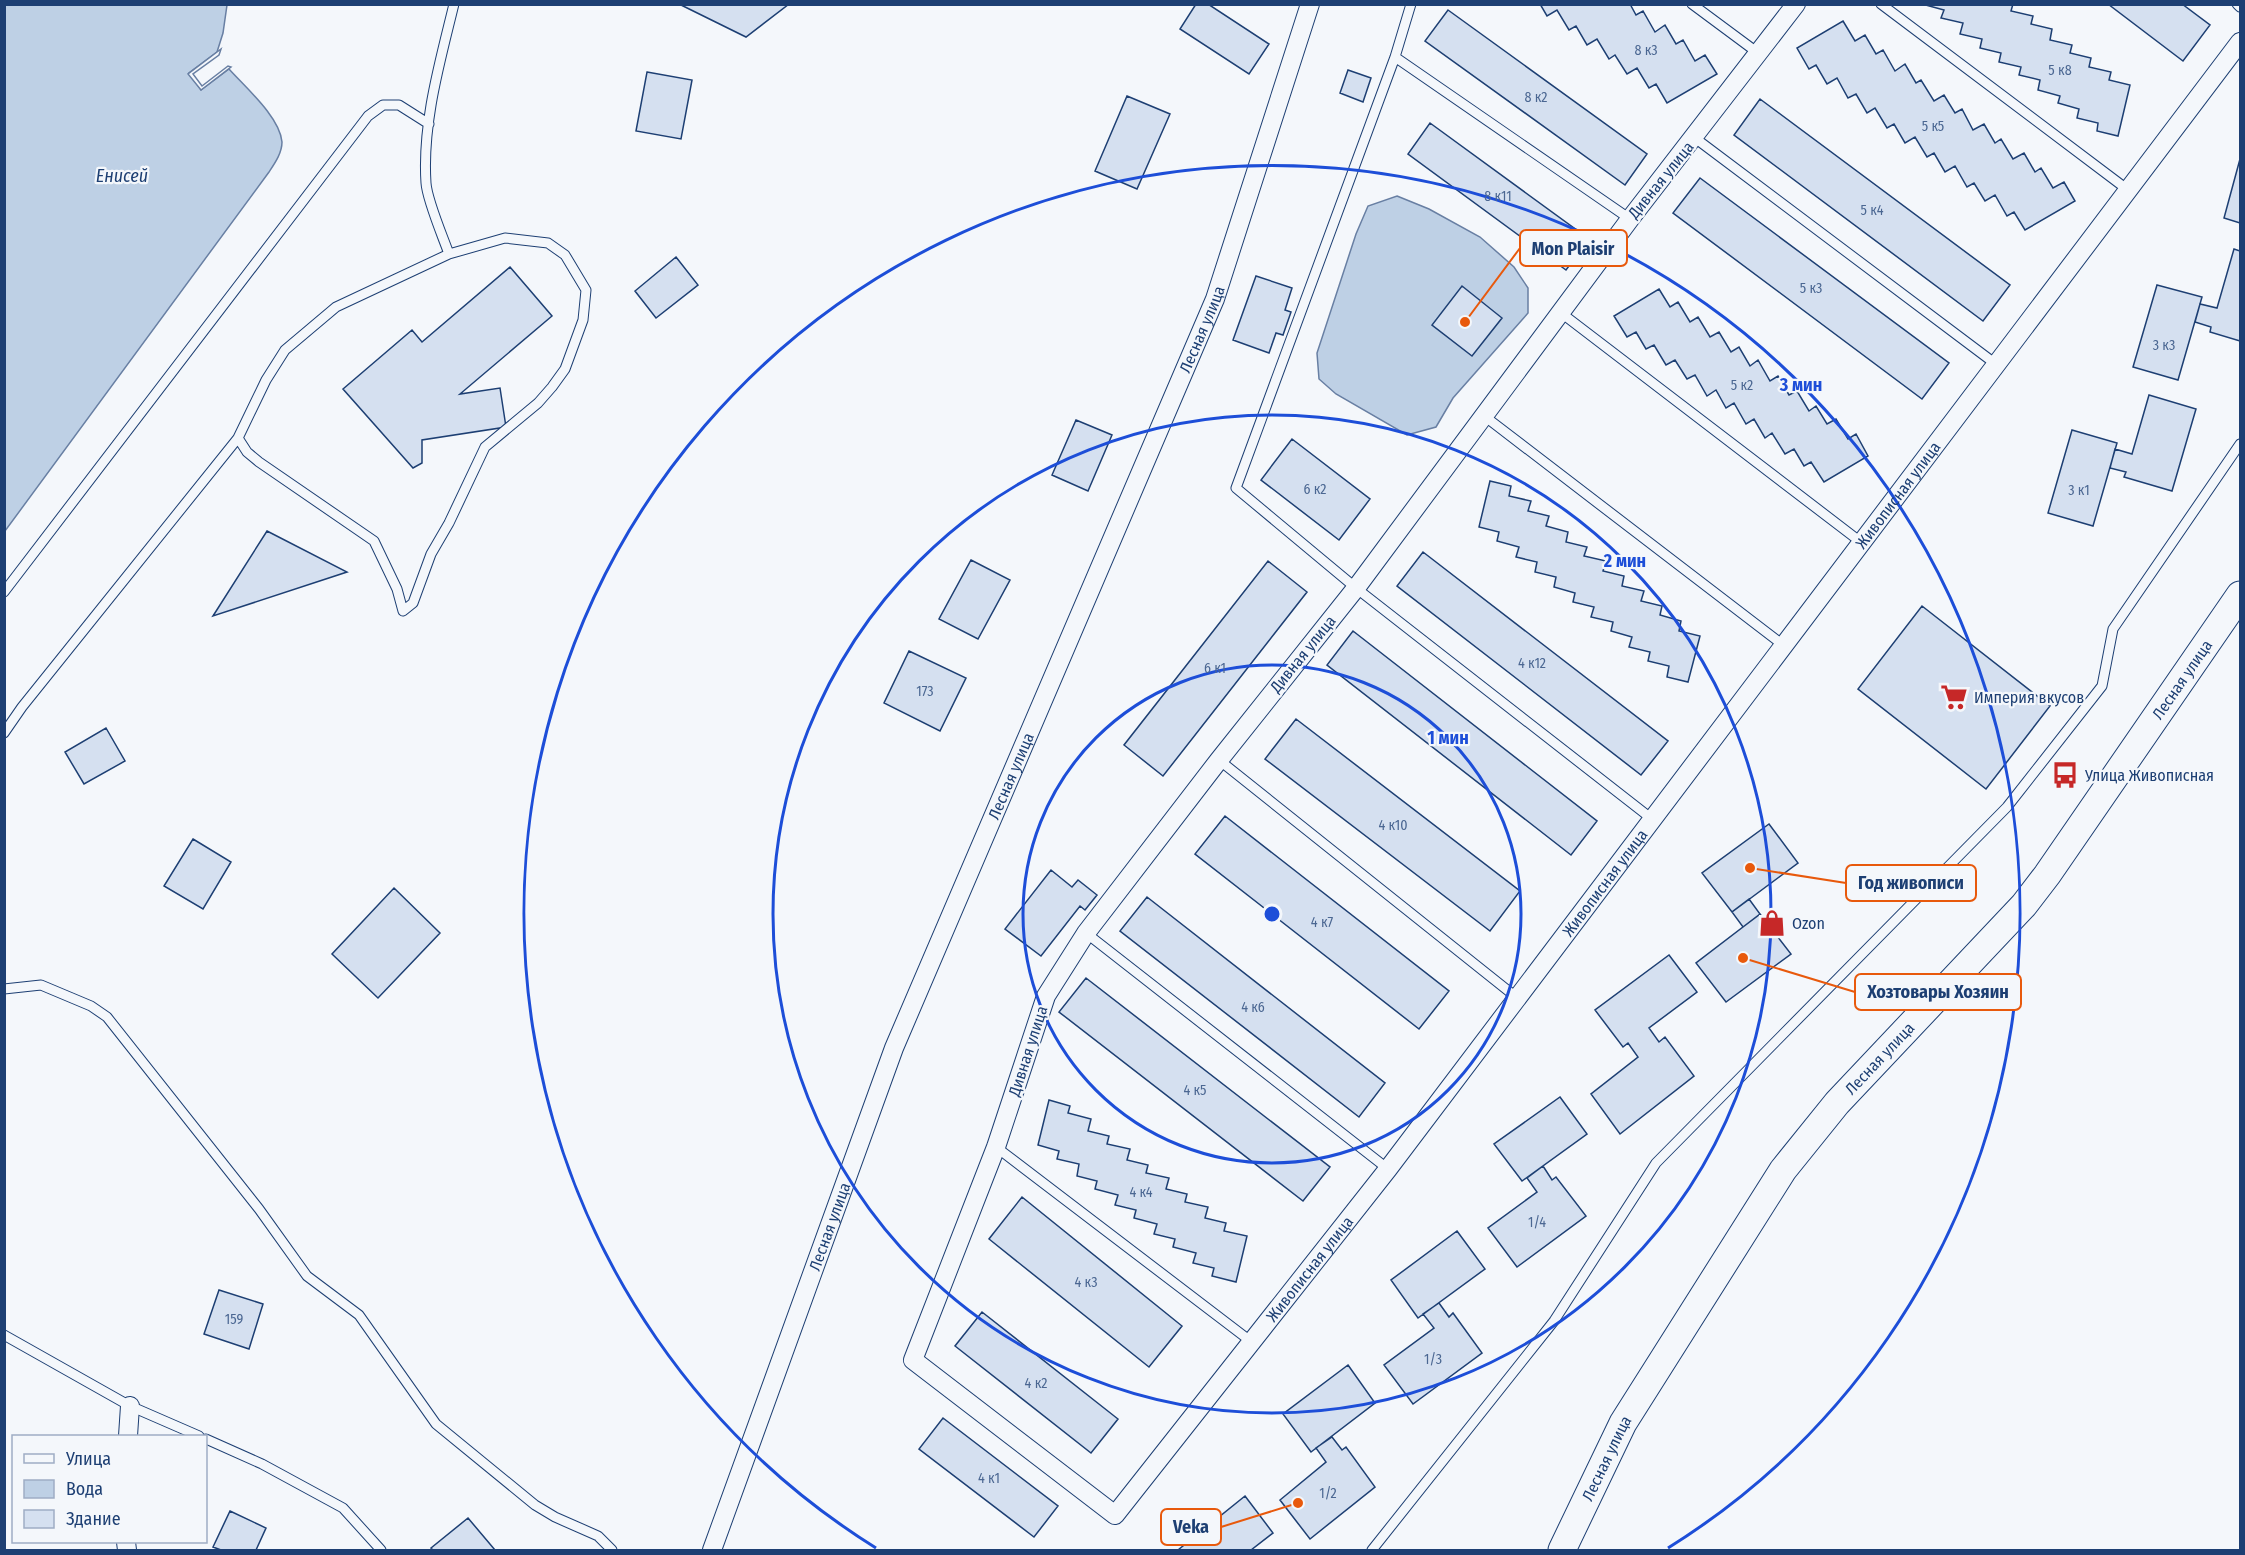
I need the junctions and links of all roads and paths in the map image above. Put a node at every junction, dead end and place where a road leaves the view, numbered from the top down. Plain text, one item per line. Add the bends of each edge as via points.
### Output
1 (454, 4) edge
2 (1310, 4) edge
3 (1412, 4) edge
4 (1692, 4) edge
5 (1796, 4) edge
6 (1881, 4) edge
7 (2241, 42) edge
8 (1758, 53) junction
9 (1395, 57) junction
10 (429, 124) junction
11 (1695, 138) junction
12 (2128, 190) junction
13 (1630, 219) junction
14 (449, 254) junction
15 (1560, 312) junction
16 (1997, 365) junction
17 (1483, 415) junction
18 (238, 438) junction
19 (2241, 444) edge
20 (1862, 543) junction
21 (1356, 588) junction
22 (4, 592) edge
23 (2241, 595) edge
24 (1783, 645) junction
25 (4, 733) edge
26 (1219, 760) junction
27 (1652, 819) junction
28 (1086, 933) junction
29 (4, 989) edge
30 (1516, 997) junction
31 (996, 1147) junction
32 (1388, 1169) junction
33 (4, 1335) edge
34 (1253, 1343) junction
35 (913, 1360) joint
36 (130, 1406) junction
37 (128, 1435) edge
38 (195, 1435) edge
39 (207, 1439) edge
40 (381, 1551) edge
41 (612, 1551) edge
42 (712, 1551) edge
43 (1372, 1551) edge
44 (1562, 1551) edge

1 - 10 lane via 434,84
2 - 42 street, Лесная улица via 1215,299 894,1048
3 - 9 lane
4 - 8 lane
5 - 8 street, Дивная улица
6 - 12 lane
7 - 12 street, Живописная улица
8 - 11 street, Дивная улица
9 - 13 lane
9 - 21 lane via 1236,488
10 - 14 lane via 426,185
10 - 22 lane via 399,105 383,105 368,116
11 - 13 street, Дивная улица
11 - 16 lane
12 - 16 street, Живописная улица
13 - 15 street, Дивная улица
14 - 18 lane via 336,307 285,350
14 - 18 lane via 505,238 548,243 565,255 586,290 583,320 565,369 538,403 484,447 431,554 412,603 403,611 374,541 259,462
15 - 17 street, Дивная улица
15 - 20 lane
16 - 20 street, Живописная улица
17 - 21 street, Дивная улица
17 - 24 lane
18 - 25 lane
19 - 43 lane via 2113,628 2102,686 2007,807 1656,1163 1554,1321
20 - 24 street, Живописная улица
21 - 26 street, Дивная улица
21 - 27 lane
23 - 44 main road, Лесная улица via 2030,897 1837,1103 1783,1170 1623,1423
24 - 27 street, Живописная улица
26 - 28 street, Дивная улица
26 - 30 lane
27 - 30 street, Живописная улица
28 - 31 street, Дивная улица via 1046,996
28 - 32 lane
29 - 41 lane via 41,985 107,1017 259,1209 306,1276 359,1315 436,1425 535,1505 598,1536
30 - 32 street, Живописная улица
31 - 34 lane
31 - 35 street, Дивная улица
32 - 34 street, Живописная улица
33 - 36 lane
34 - 35 street, Живописная улица via 1116,1515
36 - 37 street
36 - 38 lane
39 - 40 lane via 343,1508

